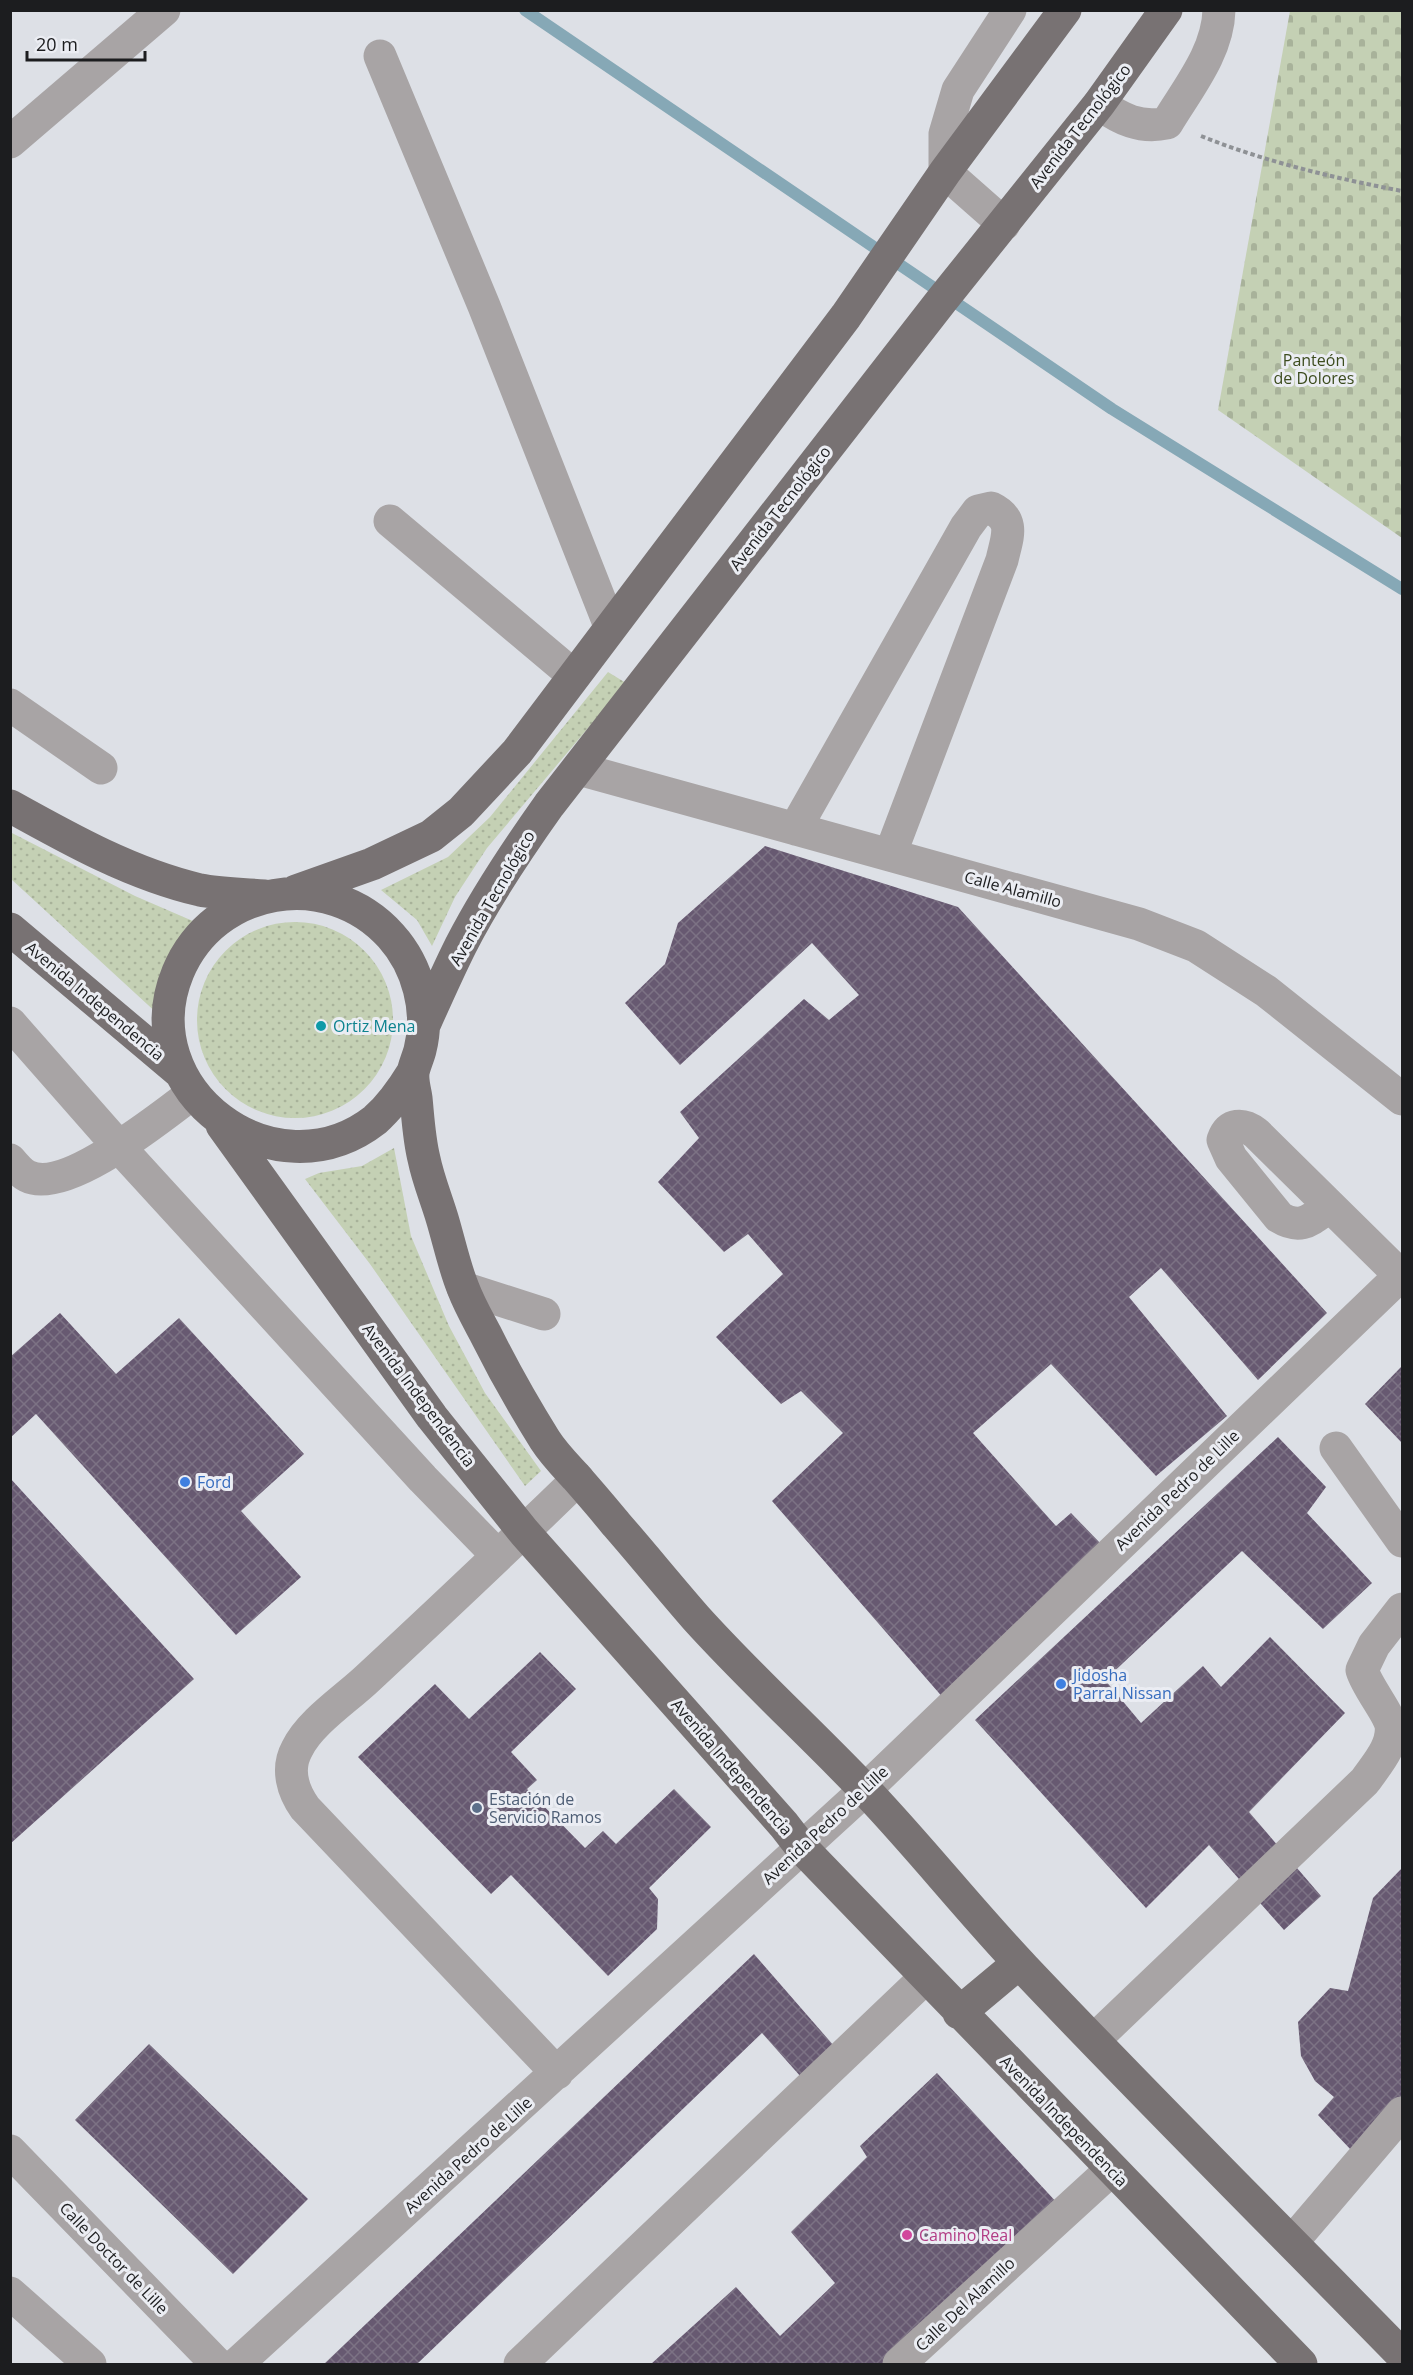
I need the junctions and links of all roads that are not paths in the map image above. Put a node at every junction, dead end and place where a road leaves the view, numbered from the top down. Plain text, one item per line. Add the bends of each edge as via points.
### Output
1 (164, 10) edge
2 (1010, 10) edge
3 (1065, 10) edge
4 (1137, 10) edge
5 (1166, 10) edge
6 (1219, 10) edge
7 (380, 57) dead end
8 (1131, 59) junction
9 (1099, 104) junction
10 (10, 142) edge
11 (945, 172) junction
12 (1004, 224) junction
13 (390, 521) dead end
14 (610, 626) junction
15 (573, 675) junction
16 (10, 705) edge
17 (100, 768) dead end
18 (579, 769) junction
19 (10, 806) edge
20 (795, 829) junction
21 (890, 855) junction
22 (279, 895) junction
23 (10, 929) edge
24 (10, 1023) edge
25 (424, 1025) junction
26 (413, 1072) junction
27 (186, 1083) junction
28 (1402, 1099) edge
29 (219, 1121) junction
30 (120, 1148) junction
31 (10, 1160) edge
32 (1330, 1206) dead end
33 (1399, 1284) edge
34 (463, 1288) junction
35 (544, 1314) dead end
36 (1336, 1448) dead end
37 (578, 1479) junction
38 (524, 1532) junction
39 (1402, 1541) edge
40 (498, 1556) junction
41 (1402, 1609) edge
42 (865, 1790) junction
43 (801, 1847) junction
44 (1019, 1963) junction
45 (926, 1977) junction
46 (959, 2013) junction
47 (1094, 2040) junction
48 (557, 2073) junction
49 (1402, 2113) edge
50 (10, 2151) edge
51 (1112, 2170) junction
52 (1292, 2242) junction
53 (10, 2293) edge
54 (1402, 2355) edge
55 (90, 2364) edge
56 (217, 2364) edge
57 (237, 2364) edge
58 (520, 2364) edge
59 (899, 2364) edge
60 (1301, 2364) edge

1 - 10 street
2 - 11 street via 958,90 945,134
3 - 11 main road
4 - 8 main road
5 - 8 main road, Avenida Tecnológico
6 - 9 street via 1212,47 1167,123 1137,124
7 - 14 street via 484,306
8 - 9 main road, Avenida Tecnológico
9 - 12 main road, Avenida Tecnológico
11 - 12 street
11 - 14 main road via 846,316
12 - 18 main road, Avenida Tecnológico
13 - 15 street
14 - 15 main road
15 - 22 main road via 518,752 461,812 431,836 372,864
16 - 17 street
18 - 20 street, Calle Alamillo
18 - 25 main road, Avenida Tecnológico via 513,855 461,945
19 - 22 main road via 134,870 201,890
20 - 21 street, Calle Alamillo
20 - 21 street via 966,526 978,511 991,508 1007,520 1002,560
21 - 28 street, Calle Alamillo via 1139,924 1197,946 1266,991
22 - 25 main road via 317,895 343,902 387,930 415,974
22 - 27 main road via 236,908 210,926 189,950 175,979 169,1010 171,1042
23 - 27 main road, Avenida Independencia
24 - 30 street
25 - 26 main road
26 - 29 main road via 395,1100 372,1122 333,1141 312,1146 279,1145 248,1137
26 - 34 main road via 424,1159
27 - 29 main road, Avenida Independencia
27 - 30 street
29 - 38 main road, Avenida Independencia via 432,1417
30 - 31 street via 56,1179 28,1177
30 - 40 street
32 - 33 street
33 - 42 street, Avenida Pedro de Lille
34 - 35 street
34 - 37 main road via 511,1384 550,1449
36 - 39 street
37 - 38 street
37 - 42 main road via 698,1620
38 - 40 street
38 - 43 main road, Avenida Independencia
40 - 48 street via 307,1732 296,1750 291,1771 295,1794 305,1809
41 - 47 street via 1374,1645 1362,1670 1391,1724 1390,1742 1365,1781
42 - 43 street, Avenida Pedro de Lille
42 - 44 main road
43 - 45 main road, Avenida Independencia
43 - 48 street, Avenida Pedro de Lille
44 - 46 main road
44 - 47 main road
45 - 46 main road, Avenida Independencia
45 - 58 street
46 - 51 main road, Avenida Independencia
47 - 52 main road
48 - 57 street, Avenida Pedro de Lille
49 - 52 street
50 - 56 street, Calle Doctor de Lille
51 - 59 street, Calle Del Alamillo
51 - 60 main road, Avenida Independencia
52 - 54 main road
53 - 55 street

